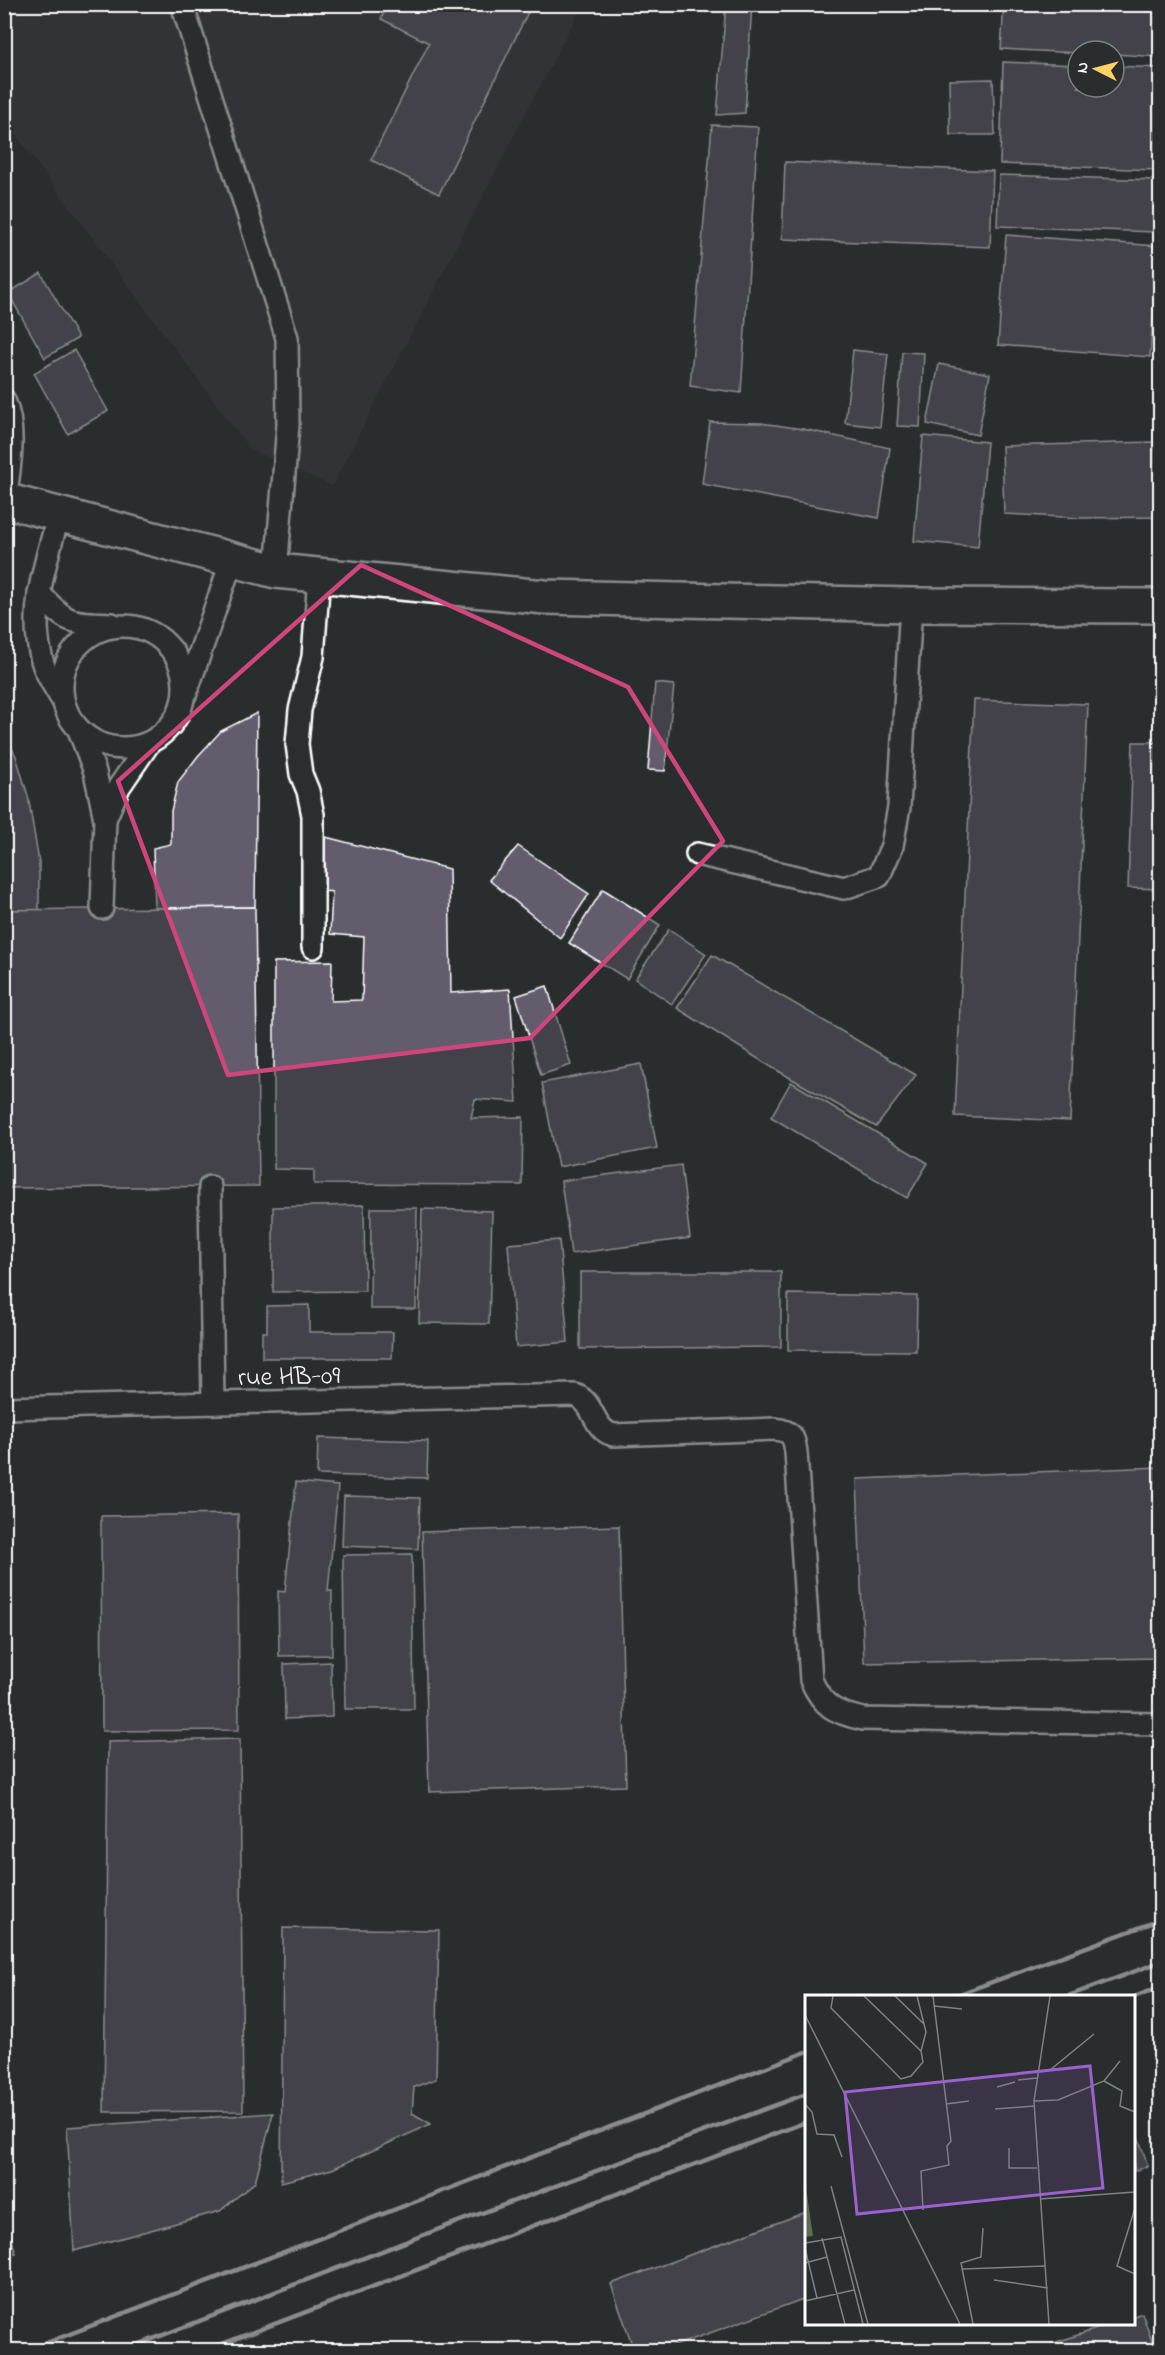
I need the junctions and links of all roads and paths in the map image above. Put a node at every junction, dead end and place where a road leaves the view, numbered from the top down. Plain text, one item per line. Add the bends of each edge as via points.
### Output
1 (182, 4) edge
2 (4, 400) edge
3 (5, 500) edge
4 (58, 514) junction
5 (232, 560) junction
6 (276, 571) junction
7 (319, 576) junction
8 (39, 593) junction
9 (911, 604) junction
10 (1161, 606) edge
11 (119, 625) junction
12 (63, 702) junction
13 (181, 708) junction
14 (79, 730) junction
15 (149, 743) junction
16 (105, 819) junction
17 (697, 854) dead end
18 (102, 908) dead end
19 (313, 947) dead end
20 (210, 1187) dead end
21 (213, 1403) junction
22 (4, 1408) edge
23 (1161, 1724) edge

1 - 6 lane via 287,338 288,425
2 - 3 lane via 11,450
3 - 4 street
4 - 5 street
4 - 8 lane
5 - 6 street
5 - 13 lane
6 - 7 street
7 - 9 street via 545,597
7 - 19 lane via 313,657 300,710 297,744 313,815
8 - 11 lane via 72,622
8 - 12 lane via 36,634 42,663
9 - 10 street
9 - 17 lane via 899,807 892,846 879,876 844,888
11 - 12 lane via 96,631 72,652 63,674
11 - 13 lane via 148,631 170,646 184,679
12 - 14 lane
13 - 15 lane via 167,730
14 - 15 lane via 100,745 123,749
14 - 16 lane via 95,772
15 - 16 lane via 119,787
16 - 18 lane
20 - 21 lane
21 - 22 lane, rue HB-09
21 - 23 lane, rue HB-09 via 575,1395 587,1403 601,1430 613,1435 787,1430 794,1437 811,1680 818,1696 829,1707 863,1719

